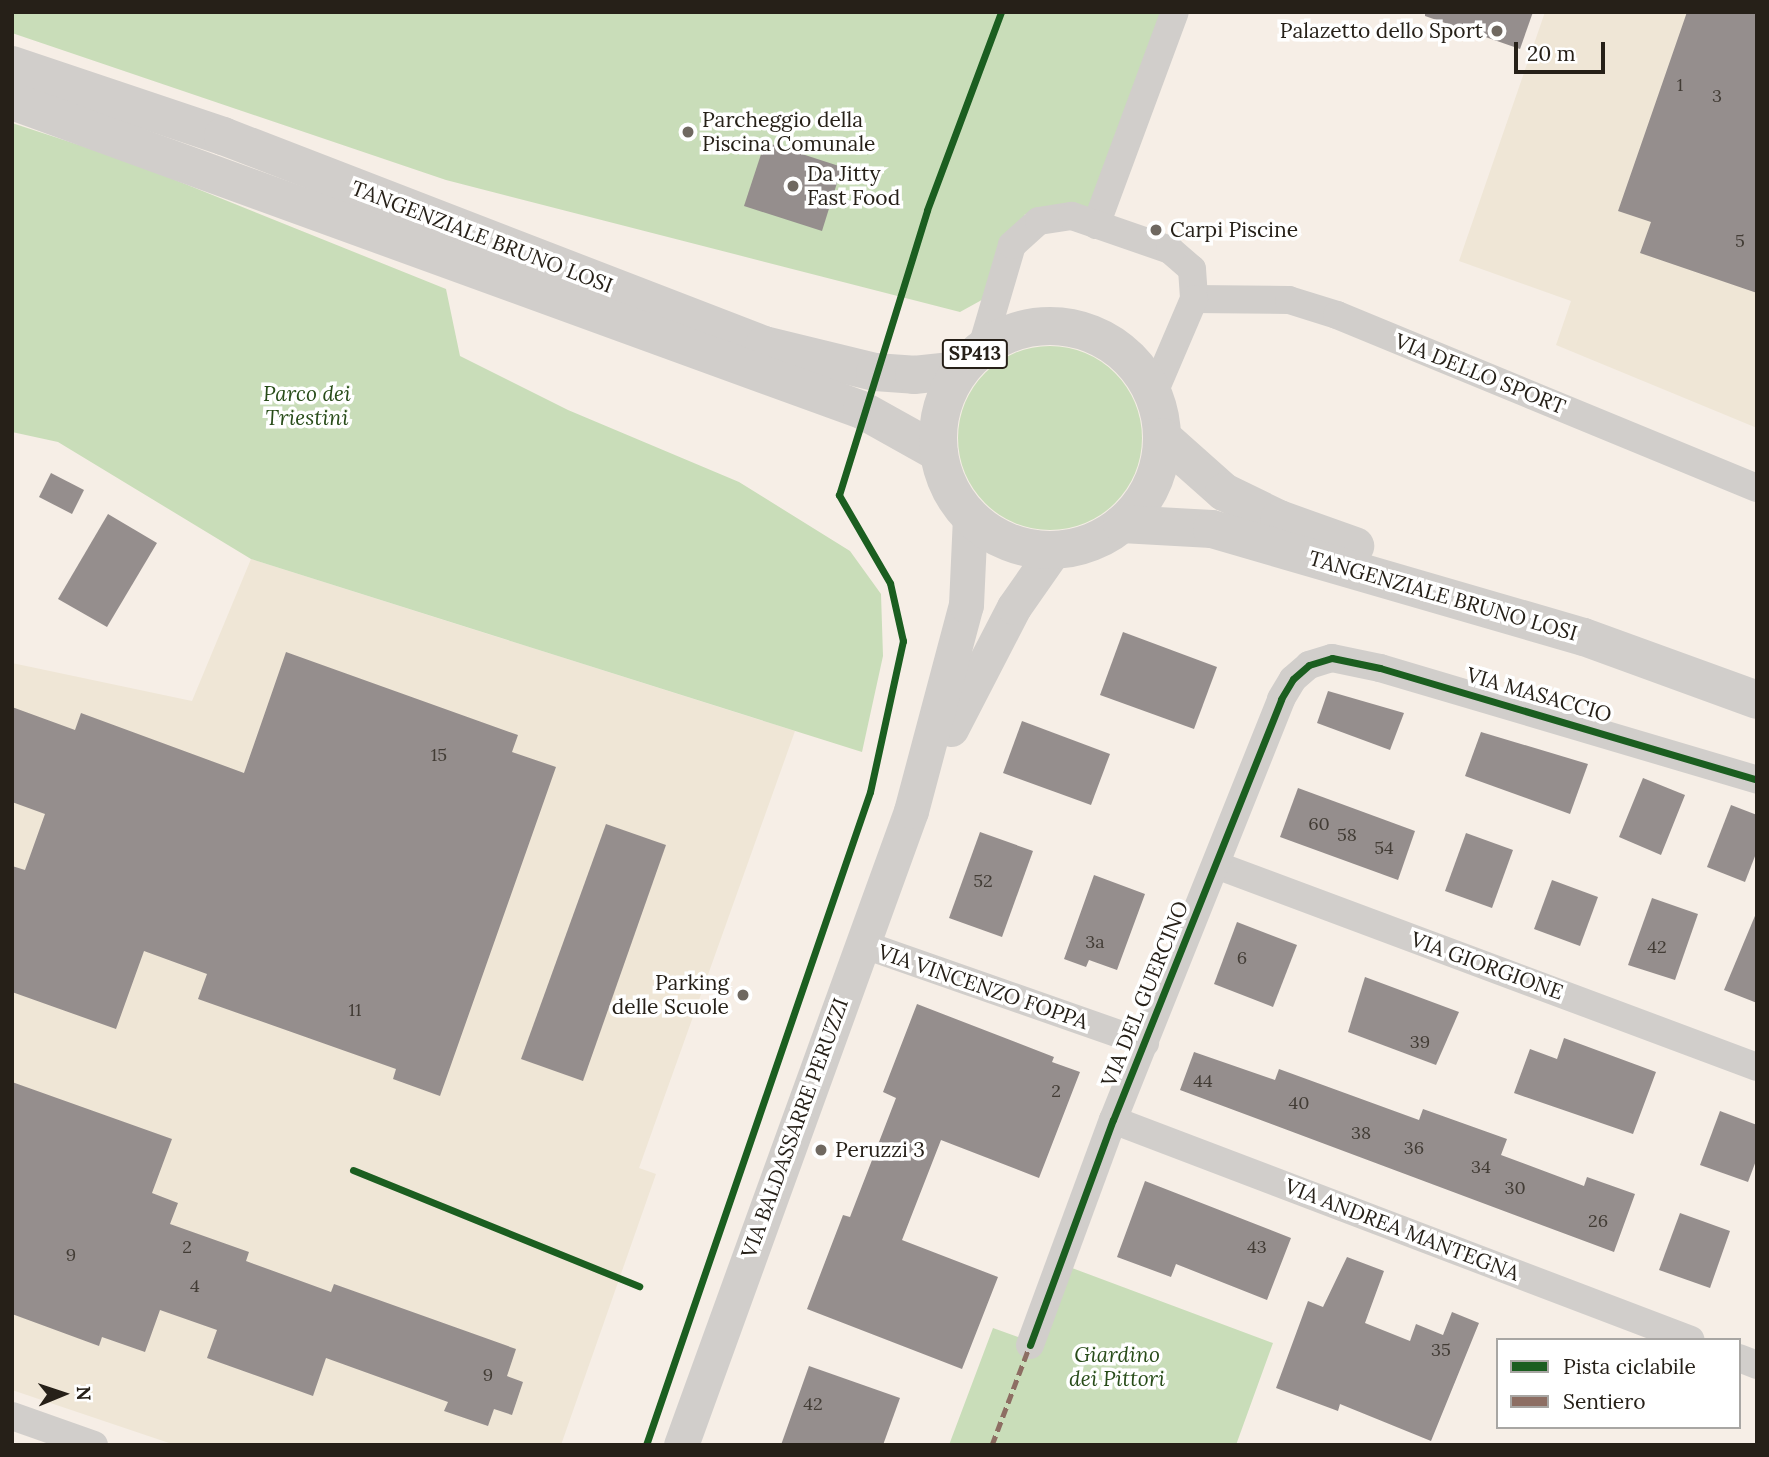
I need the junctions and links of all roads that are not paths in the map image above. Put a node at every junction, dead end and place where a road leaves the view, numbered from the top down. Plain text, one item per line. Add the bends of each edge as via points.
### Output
1 (1174, 12) edge
2 (12, 65) edge
3 (12, 101) edge
4 (1096, 225) junction
5 (1194, 299) junction
6 (971, 359) junction
7 (1154, 393) junction
8 (1162, 437) junction
9 (939, 453) junction
10 (1757, 488) edge
11 (970, 516) junction
12 (1122, 524) junction
13 (1053, 551) junction
14 (1309, 665) joint
15 (1757, 675) edge
16 (1757, 700) edge
17 (1757, 780) edge
18 (911, 811) junction
19 (1216, 865) junction
20 (862, 944) junction
21 (1144, 1043) junction
22 (1757, 1067) edge
23 (1113, 1120) junction
24 (1686, 1338) edge
25 (1030, 1345) dead end
26 (12, 1416) edge
27 (94, 1445) edge
28 (681, 1445) edge

1 - 4 street
2 - 6 main road, TANGENZIALE BRUNO LOSI via 223,136 764,345 875,372 914,375
3 - 9 main road, TANGENZIALE BRUNO LOSI via 863,410
4 - 5 street via 1170,250 1184,260 1192,269
4 - 6 street via 1072,216 1054,218 1022,232 1013,245
5 - 7 street
5 - 10 street, VIA DELLO SPORT via 1289,300 1337,315
6 - 7 main road, SP413 via 1008,332 1042,325 1077,327 1118,348 1135,363
6 - 9 main road, SP413 via 944,399 937,432
7 - 8 main road, SP413
8 - 12 main road, SP413 via 1160,462 1148,495
8 - 15 main road, TANGENZIALE BRUNO LOSI via 1224,492 1279,519
9 - 11 main road, SP413 via 960,506
11 - 13 main road, SP413 via 986,531 1017,546
11 - 18 street, VIA BALDASSARRE PERUZZI via 966,606
12 - 13 main road, SP413 via 1087,545
12 - 16 main road, TANGENZIALE BRUNO LOSI via 1212,529 1584,637
13 - 18 street, VIA BALDASSARRE PERUZZI via 990,650
14 - 17 street, VIA MASACCIO via 1332,658 1380,668
14 - 19 street, VIA DEL GUERCINO via 1281,699
18 - 20 street, VIA BALDASSARRE PERUZZI
19 - 21 street, VIA DEL GUERCINO
19 - 22 street, VIA GIORGIONE
20 - 21 street, VIA VINCENZO FOPPA
20 - 28 street, VIA BALDASSARRE PERUZZI
21 - 23 street, VIA DEL GUERCINO
23 - 24 street, VIA ANDREA MANTEGNA
23 - 25 street, VIA DEL GUERCINO
26 - 27 street

